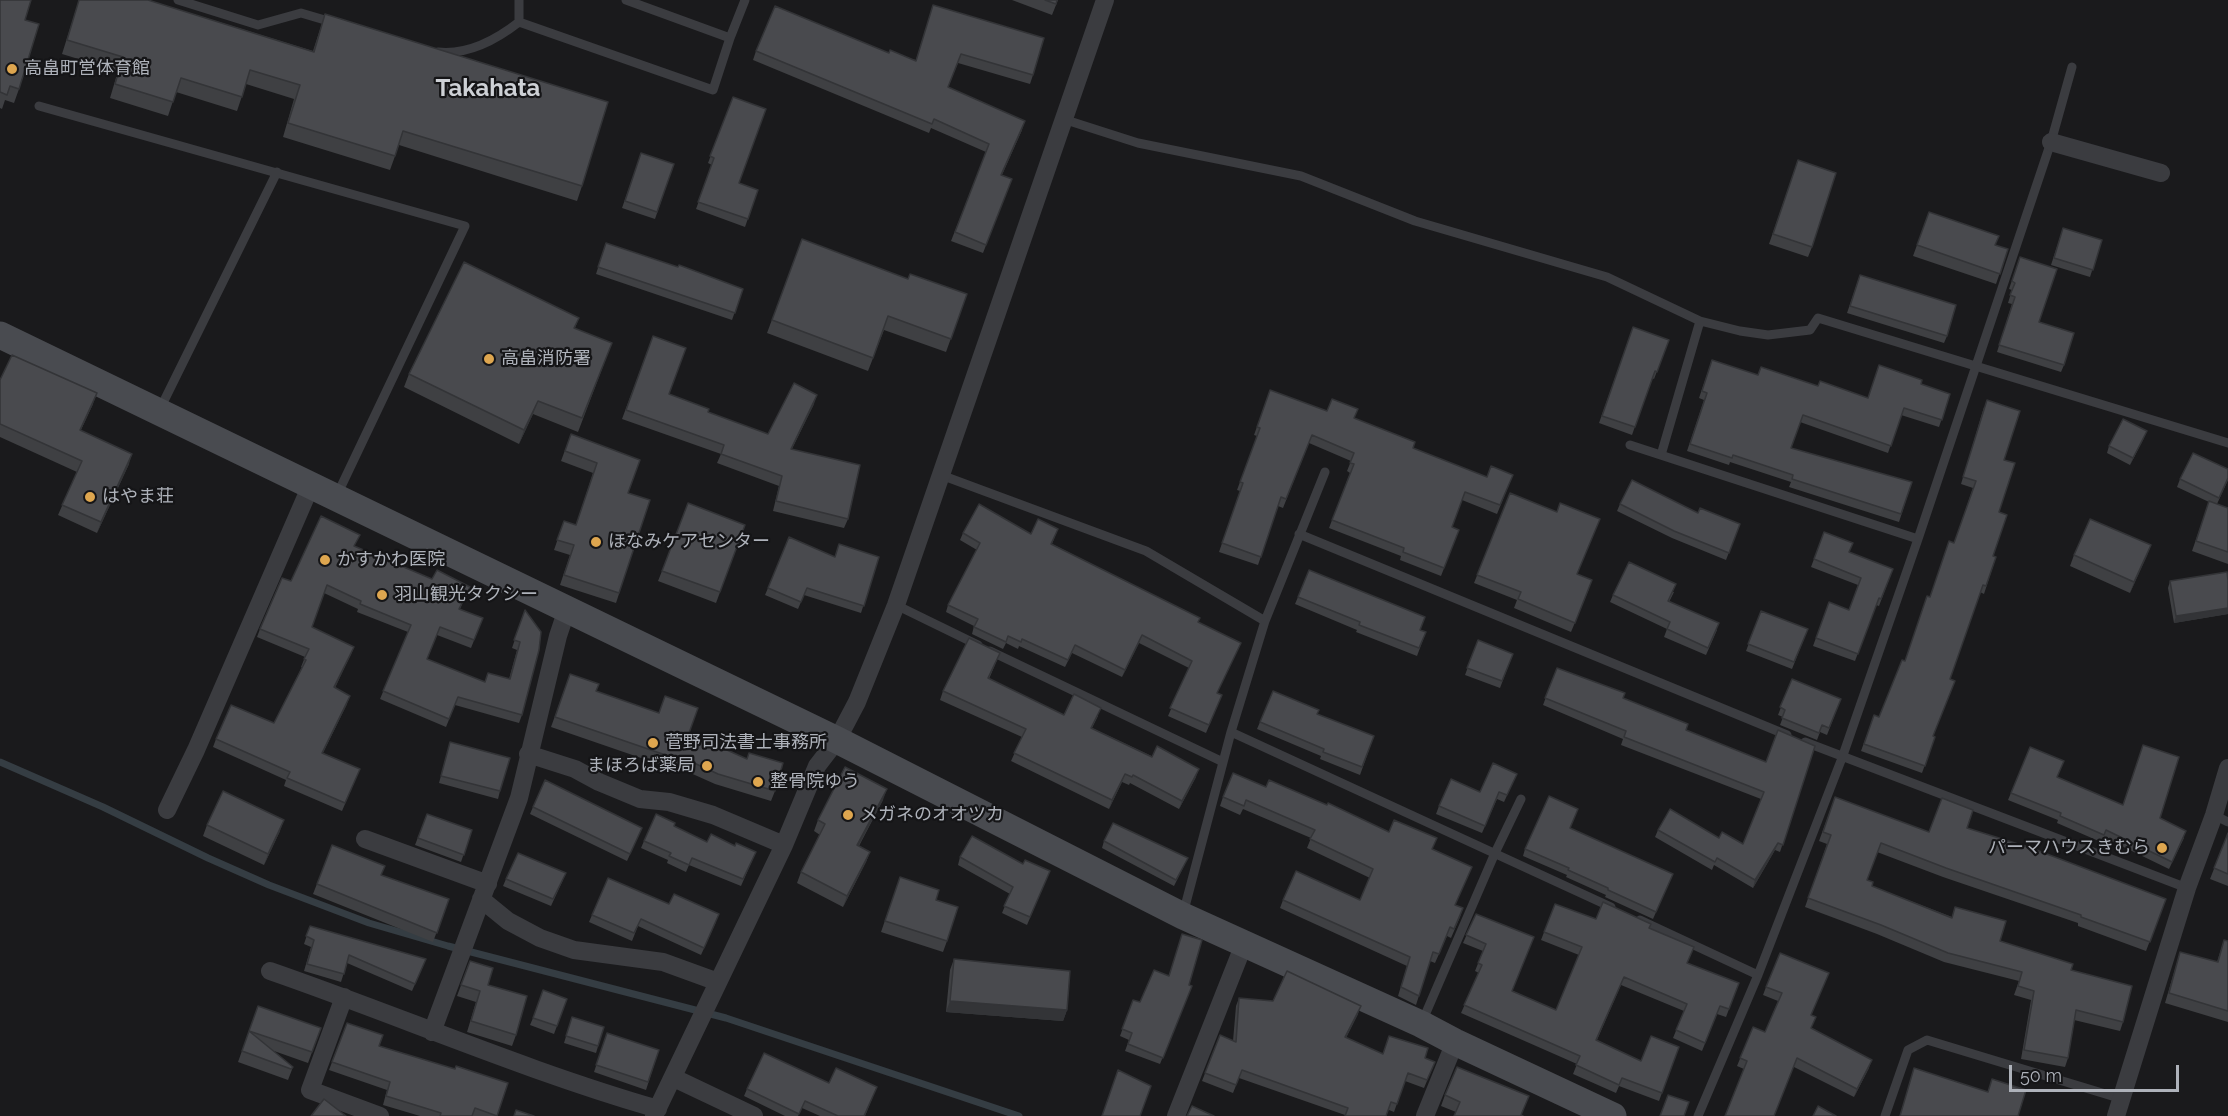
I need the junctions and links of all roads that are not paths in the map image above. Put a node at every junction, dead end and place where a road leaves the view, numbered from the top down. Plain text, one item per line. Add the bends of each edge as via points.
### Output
1 (178, 0) edge
2 (519, 0) edge
3 (626, 0) edge
4 (745, 0) edge
5 (1105, 0) edge
6 (519, 22) junction
7 (344, 25) edge
8 (730, 38) junction
9 (430, 50) edge
10 (2072, 67) dead end
11 (39, 106) dead end
12 (1063, 119) junction
13 (2050, 141) junction
14 (277, 172) junction
15 (2161, 173) dead end
16 (1700, 321) junction
17 (0, 335) edge
18 (1974, 366) junction
19 (159, 411) junction
20 (2228, 443) edge
21 (1630, 445) dead end
22 (1661, 455) junction
23 (1325, 472) dead end
24 (941, 475) junction
25 (311, 485) junction
26 (336, 497) junction
27 (1299, 534) junction
28 (1918, 539) junction
29 (896, 605) junction
30 (567, 609) junction
31 (1265, 621) junction
32 (1231, 732) junction
33 (837, 740) junction
34 (528, 754) junction
35 (1842, 758) junction
36 (1223, 762) junction
37 (2228, 768) edge
38 (1521, 799) dead end
39 (167, 810) dead end
40 (2221, 818) edge
41 (365, 839) dead end
42 (784, 845) junction
43 (1495, 853) junction
44 (2187, 888) junction
45 (485, 892) junction
46 (1621, 911) edge
47 (1183, 916) junction
48 (1632, 916) edge
49 (1244, 944) junction
50 (270, 971) dead end
51 (1758, 975) junction
52 (718, 982) junction
53 (344, 997) junction
54 (1421, 1024) junction
55 (432, 1032) junction
56 (1455, 1042) junction
57 (674, 1078) junction
58 (2119, 1107) edge
59 (656, 1112) edge
60 (380, 1116) edge
61 (754, 1116) edge
62 (1176, 1116) edge
63 (1425, 1116) edge
64 (1613, 1116) edge
65 (1698, 1116) edge
66 (1885, 1116) edge

1 - 7 lane via 258,25 301,13
2 - 6 lane
3 - 8 lane
4 - 8 lane
5 - 12 street
6 - 8 lane via 713,90
6 - 9 lane via 500,37 468,50
10 - 13 lane
11 - 14 lane
12 - 16 lane via 1138,143 1301,176 1415,221 1608,277
12 - 24 street
13 - 15 street
13 - 18 lane
14 - 19 lane
14 - 26 lane via 465,226
16 - 18 lane via 1768,334 1810,330 1818,318
16 - 22 lane
17 - 19 street
18 - 20 lane
18 - 28 lane
19 - 25 street
21 - 22 lane
22 - 28 lane
23 - 27 lane
24 - 29 street
24 - 31 lane via 1146,551
25 - 26 street
25 - 39 street
26 - 30 street
27 - 31 lane
27 - 35 lane
28 - 35 lane
29 - 33 street via 857,702
29 - 36 lane
30 - 33 street
30 - 34 street
31 - 32 lane
32 - 36 lane
32 - 43 lane
33 - 42 street via 817,766
33 - 47 street
34 - 42 street via 575,769 640,799 669,802 713,815
34 - 45 street via 519,798
35 - 44 lane
35 - 51 lane
36 - 47 lane
37 - 40 street
38 - 43 lane
40 - 44 street
41 - 45 street
42 - 52 street
43 - 46 lane
43 - 54 lane
44 - 58 street
45 - 52 street via 508,921 548,941 574,950 663,962
45 - 55 street
47 - 49 street
48 - 51 lane
49 - 54 street
49 - 62 street
50 - 53 street
51 - 65 lane
52 - 57 street
53 - 55 street
53 - 60 street via 310,1090
54 - 56 street
55 - 59 street
56 - 63 street
56 - 64 street
57 - 59 street
57 - 61 street
58 - 66 lane via 1928,1040 1908,1050

